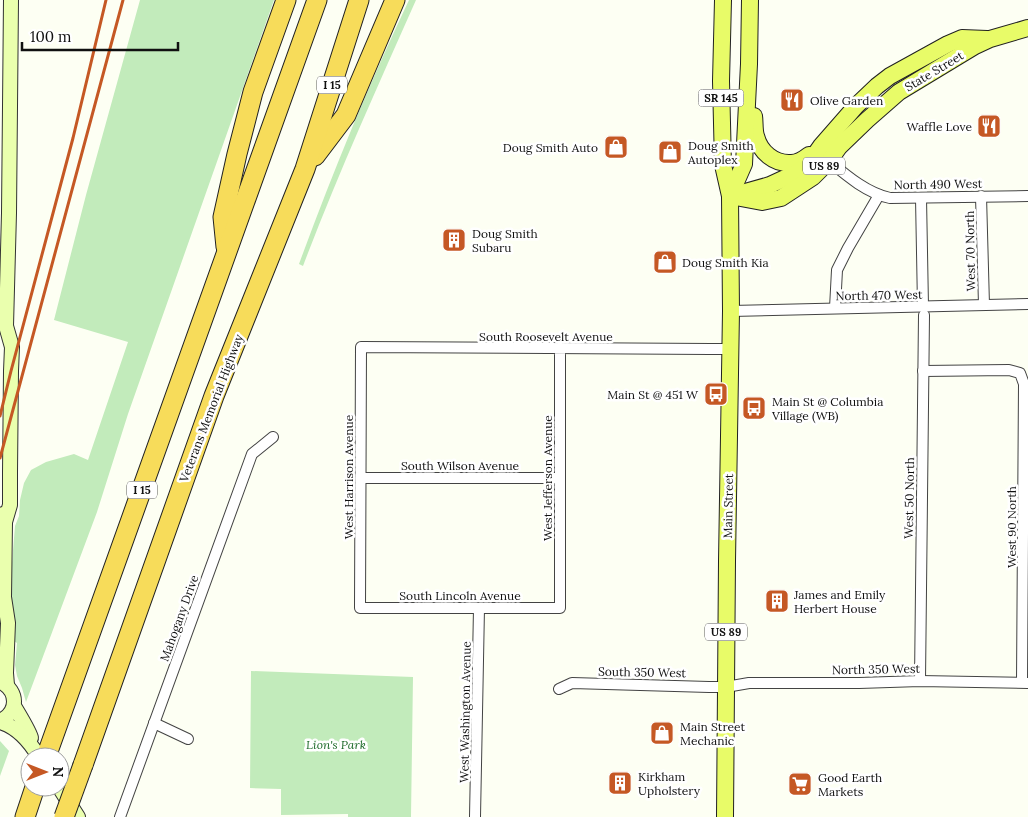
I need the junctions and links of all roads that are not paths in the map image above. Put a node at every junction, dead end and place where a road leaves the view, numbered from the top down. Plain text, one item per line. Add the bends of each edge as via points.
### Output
1 (11, 0) edge
2 (286, 0) edge
3 (317, 0) edge
4 (359, 0) edge
5 (395, 0) edge
6 (723, 0) edge
7 (750, 0) edge
8 (1028, 28) edge
9 (990, 39) junction
10 (749, 64) junction
11 (821, 146) junction
12 (829, 161) junction
13 (306, 169) junction
14 (879, 195) junction
15 (730, 196) junction
16 (981, 196) junction
17 (1028, 196) edge
18 (921, 198) junction
19 (4, 213) edge
20 (227, 253) junction
21 (1028, 304) edge
22 (984, 305) junction
23 (836, 308) junction
24 (731, 311) junction
25 (924, 311) junction
26 (361, 347) joint
27 (560, 348) junction
28 (730, 349) junction
29 (923, 371) junction
30 (273, 437) dead end
31 (361, 478) junction
32 (560, 478) junction
33 (4, 597) junction
34 (360, 608) joint
35 (479, 608) junction
36 (560, 608) joint
37 (0, 612) edge
38 (920, 681) junction
39 (3, 683) edge
40 (1025, 683) edge
41 (726, 686) junction
42 (559, 689) dead end
43 (14, 706) junction
44 (0, 721) edge
45 (154, 723) junction
46 (188, 739) dead end
47 (31, 744) junction
48 (33, 747) edge
49 (50, 747) edge
50 (65, 797) edge
51 (64, 817) edge
52 (78, 817) edge
53 (120, 817) edge
54 (475, 817) edge
55 (725, 817) edge

1 - 19 street
2 - 20 highway via 253,92 237,154 224,217
3 - 20 highway, I 15
4 - 13 highway, Veterans Memorial Highway / I 15
5 - 13 highway via 346,115
6 - 15 main road, Main Street / SR 145 via 723,165
7 - 10 main road, Main Street / SR 145
8 - 9 main road, State Street / US 89
9 - 11 main road, State Street / US 89 via 962,38 890,76 856,106
9 - 12 main road, State Street / US 89 via 899,92 839,147
10 - 11 main road, US 89 via 754,83 755,135 765,152 771,158 792,163
10 - 15 main road, Main Street / SR 145 via 744,164
11 - 15 main road, US 89 via 810,163 796,173 770,185
12 - 14 street, North 490 West
12 - 15 main road, State Street / US 89 via 813,177 781,198 762,202
13 - 51 highway, Veterans Memorial Highway / I 15, bridge via 214,396
14 - 18 street, North 490 West
14 - 23 street via 837,270
15 - 24 main road, Main Street / US 89
16 - 17 street, North 490 West
16 - 18 street, North 490 West
16 - 22 street, West 70 North
18 - 25 street, West 50 North
19 - 33 street via 6,327 12,347 10,505 5,522
20 - 49 highway, I 15
21 - 22 street, North 470 West
22 - 25 street, North 470 West
23 - 24 street, North 470 West
23 - 25 street, North 470 West
24 - 28 main road, Main Street / US 89
25 - 29 street, West 50 North
26 - 27 street, South Roosevelt Avenue
26 - 31 street, West Harrison Avenue
27 - 28 street, South Roosevelt Avenue
27 - 32 street, West Jefferson Avenue
28 - 41 main road, Main Street / US 89
29 - 38 street, West 50 North
29 - 40 street, West 90 North via 1009,370 1020,373 1024,384
30 - 45 street, Mahogany Drive via 252,454
31 - 32 street, South Wilson Avenue
31 - 34 street, West Harrison Avenue
32 - 36 street, West Jefferson Avenue
33 - 37 street
33 - 39 street via 8,623
34 - 35 street, South Lincoln Avenue
35 - 36 street, South Lincoln Avenue
35 - 54 street, West Washington Avenue
38 - 40 street, North 350 West
38 - 41 street, North 350 West
39 - 43 street via 14,696
41 - 42 street, South 350 West via 572,683
41 - 55 main road, Main Street / US 89
43 - 44 street via 10,714
43 - 47 street via 31,734
44 - 47 street
45 - 46 street
45 - 53 street, Mahogany Drive
47 - 48 street
50 - 52 street

